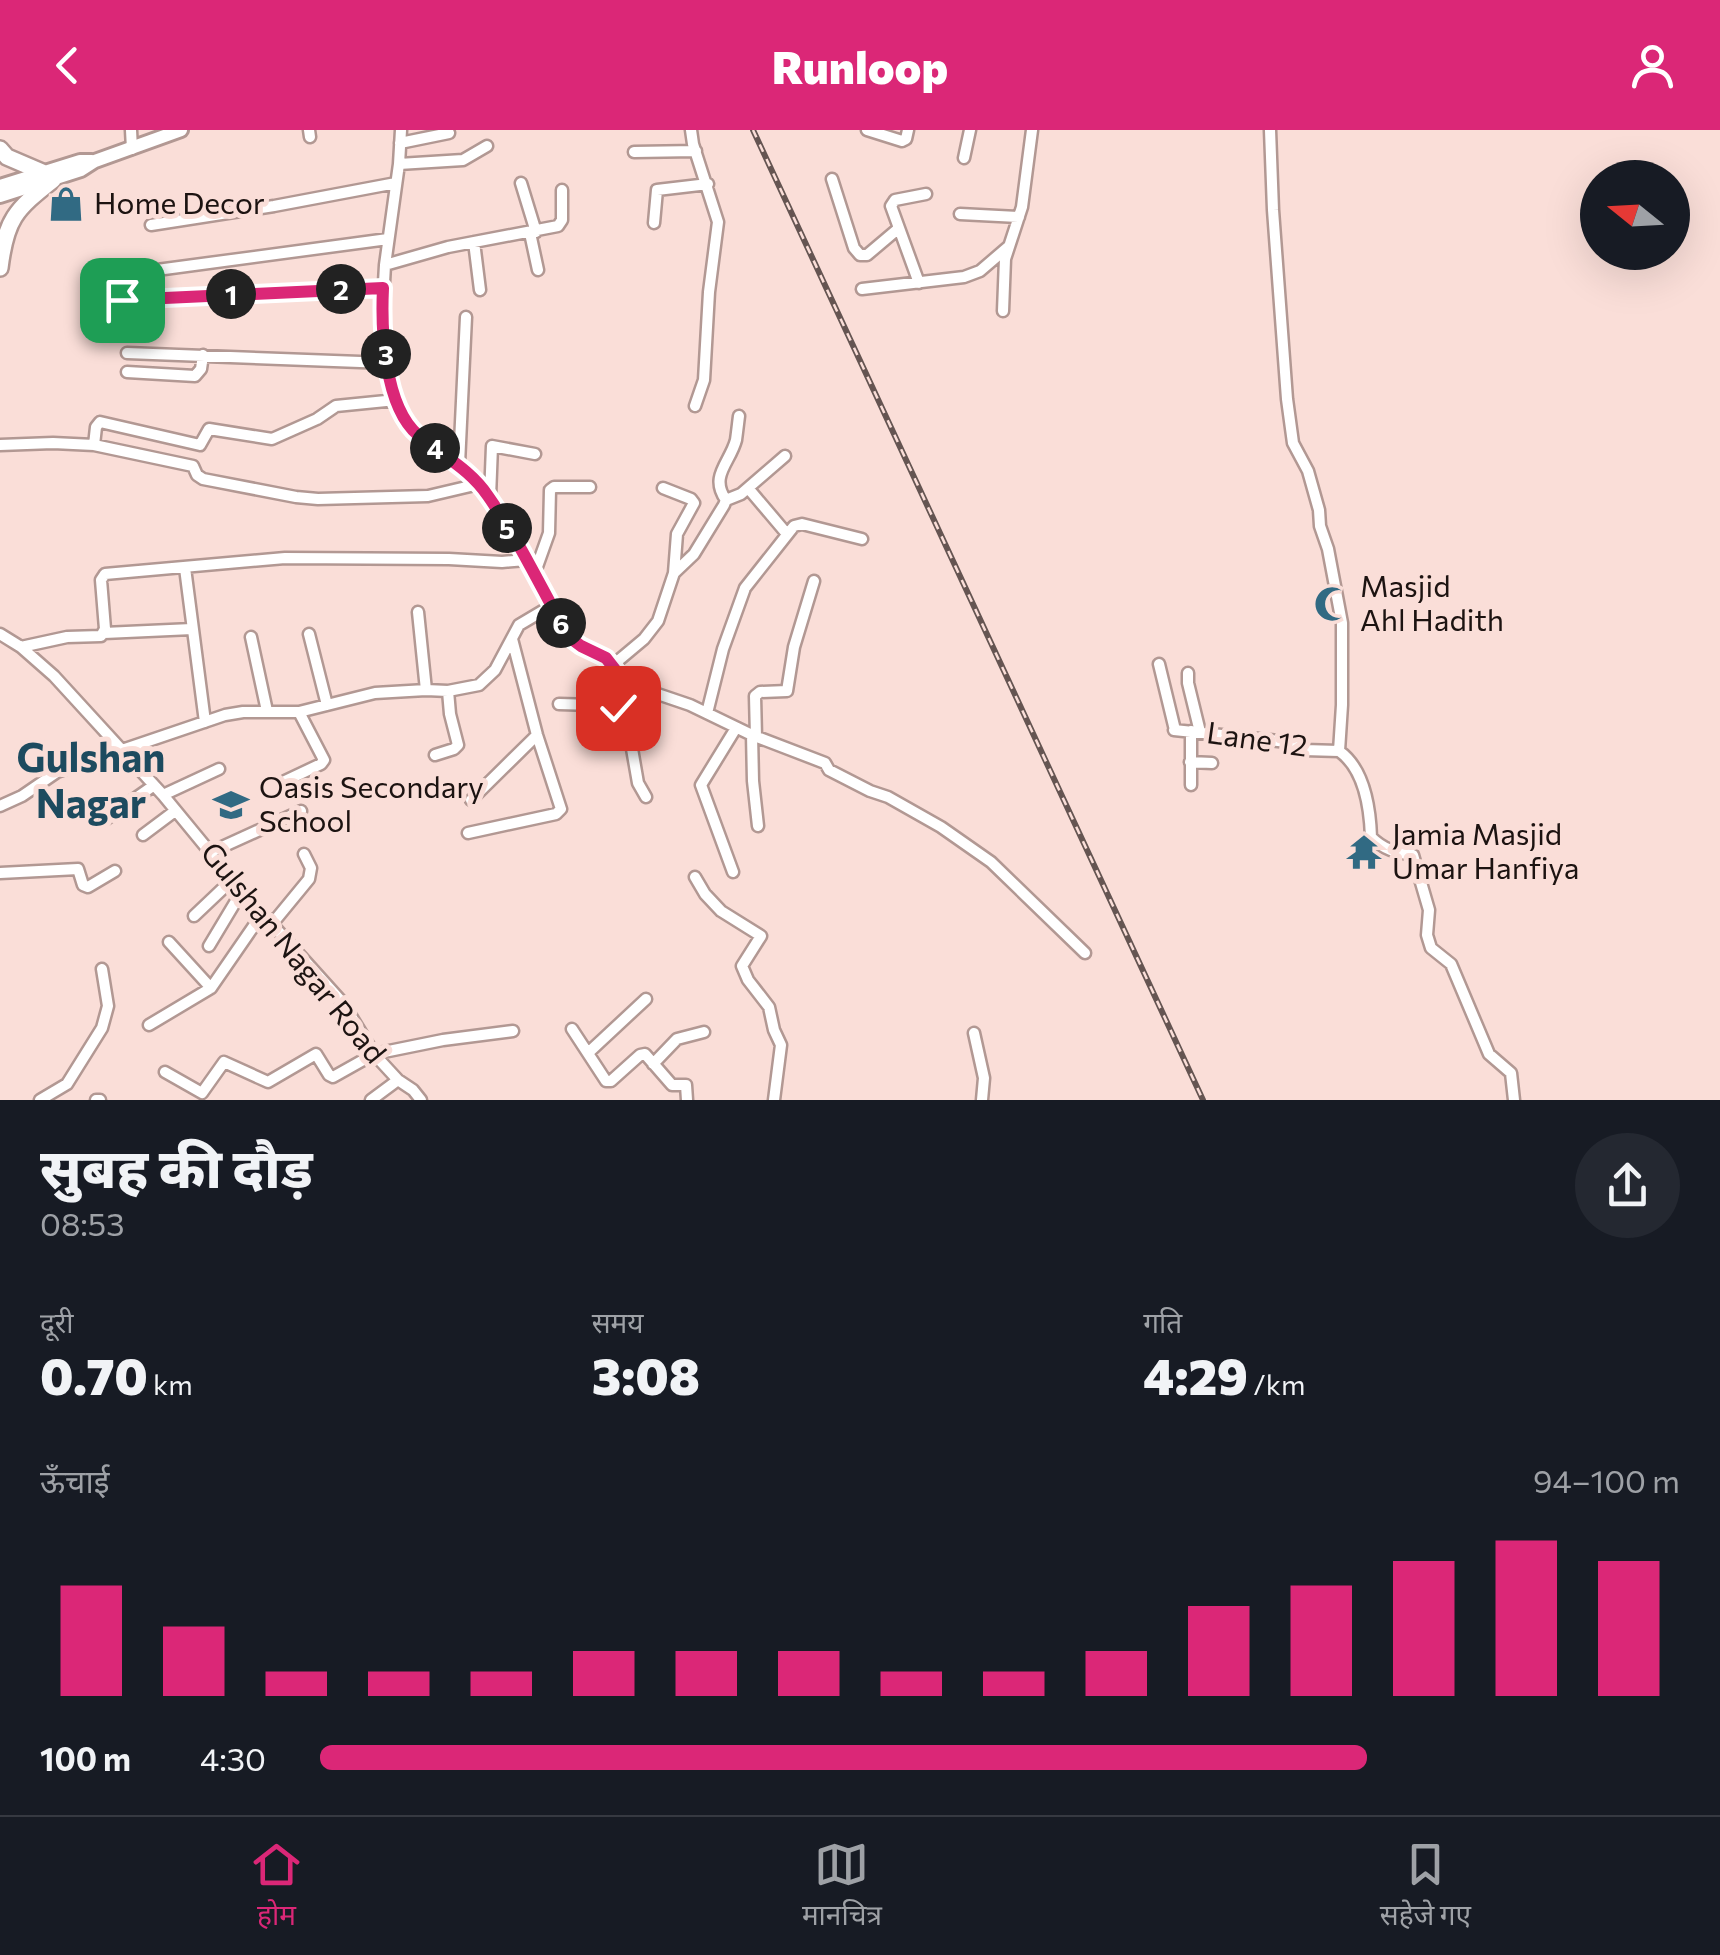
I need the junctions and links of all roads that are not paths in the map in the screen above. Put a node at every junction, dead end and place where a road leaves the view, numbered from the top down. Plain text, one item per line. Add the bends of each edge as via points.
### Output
1 (131, 130) edge
2 (181, 130) edge
3 (401, 130) edge
4 (691, 130) edge
5 (868, 130) edge
6 (908, 130) edge
7 (970, 130) edge
8 (1032, 130) edge
9 (1270, 130) edge
10 (450, 133) dead end
11 (400, 143) junction
12 (487, 146) dead end
13 (132, 149) junction
14 (0, 150) edge
15 (696, 151) junction
16 (634, 152) dead end
17 (964, 158) dead end
18 (399, 164) junction
19 (48, 176) junction
20 (832, 179) dead end
21 (521, 182) dead end
22 (396, 183) junction
23 (708, 184) junction
24 (0, 186) edge
25 (562, 190) dead end
26 (926, 194) dead end
27 (0, 196) edge
28 (960, 214) dead end
29 (1019, 217) junction
30 (654, 223) dead end
31 (151, 225) dead end
32 (899, 228) junction
33 (533, 232) junction
34 (388, 239) junction
35 (474, 242) junction
36 (1008, 246) junction
37 (385, 265) junction
38 (0, 268) edge
39 (538, 270) dead end
40 (142, 272) dead end
41 (919, 282) junction
42 (383, 288) junction
43 (862, 289) dead end
44 (480, 290) dead end
45 (122, 300) dead end
46 (1003, 312) dead end
47 (466, 317) dead end
48 (127, 352) dead end
49 (203, 355) junction
50 (388, 363) junction
51 (127, 372) dead end
52 (396, 400) junction
53 (695, 406) dead end
54 (738, 416) dead end
55 (0, 445) edge
56 (94, 445) junction
57 (536, 454) dead end
58 (785, 456) dead end
59 (459, 464) junction
60 (479, 484) junction
61 (590, 488) dead end
62 (662, 488) dead end
63 (748, 488) junction
64 (490, 498) junction
65 (726, 500) junction
66 (787, 534) junction
67 (862, 539) dead end
68 (526, 560) junction
69 (185, 568) junction
70 (674, 573) junction
71 (534, 574) junction
72 (814, 581) dead end
73 (551, 606) junction
74 (418, 612) dead end
75 (192, 628) junction
76 (104, 633) junction
77 (0, 634) edge
78 (309, 634) dead end
79 (251, 637) dead end
80 (512, 638) junction
81 (22, 646) junction
82 (1159, 664) dead end
83 (616, 670) junction
84 (1188, 673) dead end
85 (426, 690) junction
86 (448, 691) junction
87 (617, 702) junction
88 (559, 704) dead end
89 (327, 705) junction
90 (267, 711) junction
91 (299, 712) junction
92 (707, 713) junction
93 (205, 722) junction
94 (736, 728) junction
95 (1196, 732) junction
96 (538, 735) junction
97 (754, 736) junction
98 (1339, 751) junction
99 (122, 752) junction
100 (434, 755) dead end
101 (1190, 762) junction
102 (1212, 763) dead end
103 (219, 769) dead end
104 (285, 781) dead end
105 (1191, 784) dead end
106 (158, 790) junction
107 (646, 797) dead end
108 (471, 800) dead end
109 (0, 806) edge
110 (176, 811) junction
111 (300, 812) dead end
112 (106, 820) dead end
113 (758, 826) dead end
114 (468, 833) dead end
115 (142, 835) dead end
116 (211, 852) junction
117 (304, 854) dead end
118 (115, 871) dead end
119 (733, 872) dead end
120 (0, 874) edge
121 (695, 876) dead end
122 (232, 879) junction
123 (242, 891) junction
124 (262, 914) junction
125 (194, 916) dead end
126 (272, 924) junction
127 (170, 942) dead end
128 (209, 946) dead end
129 (1085, 954) dead end
130 (102, 969) dead end
131 (211, 988) junction
132 (646, 999) dead end
133 (149, 1025) dead end
134 (572, 1028) dead end
135 (512, 1030) dead end
136 (704, 1032) dead end
137 (974, 1033) dead end
138 (588, 1053) junction
139 (374, 1054) junction
140 (653, 1064) junction
141 (165, 1072) dead end
142 (398, 1080) junction
143 (40, 1100) edge
144 (371, 1100) edge
145 (421, 1100) edge
146 (686, 1100) edge
147 (774, 1100) edge
148 (982, 1100) edge
149 (1514, 1100) edge

1 - 13 street
2 - 13 main road
3 - 11 street
4 - 15 street
5 - 6 street via 902,141
7 - 17 street
8 - 29 street
9 - 98 street via 1293,443 1319,510 1342,624
10 - 11 street
11 - 18 street
12 - 18 street via 463,160
13 - 19 main road
14 - 19 highway
15 - 16 street
15 - 23 street
18 - 22 street
19 - 24 main road
19 - 27 main road
19 - 38 highway via 12,217
20 - 32 street via 860,255
21 - 33 street
22 - 31 street
22 - 34 street
23 - 30 street via 656,190
23 - 53 street via 718,222 704,380
25 - 33 street via 560,225
26 - 32 street via 893,202
28 - 29 street
29 - 36 street
32 - 41 street
33 - 35 street
33 - 39 street
34 - 37 street
34 - 40 street
35 - 37 street
35 - 44 street
36 - 41 street via 972,275
36 - 46 street
37 - 42 street
41 - 43 street
42 - 45 street
42 - 50 street
47 - 59 street
48 - 49 street
49 - 50 street
49 - 51 street via 195,376
50 - 52 street
52 - 56 street via 336,406 272,439 210,429 200,446 100,422
52 - 59 street via 415,432
54 - 65 street via 736,441 718,483
55 - 56 street
56 - 60 street via 193,466 203,479 306,498 428,496
57 - 64 street via 492,446
58 - 63 street
59 - 60 street
60 - 64 street
61 - 71 street via 550,490 547,540
62 - 70 street via 694,501 677,534
63 - 65 street
63 - 66 street
64 - 68 street
65 - 70 street via 694,554
66 - 67 street via 798,524
66 - 92 street via 745,588
68 - 69 street via 285,558
68 - 71 street
69 - 75 street
69 - 76 street via 102,576
70 - 83 street via 658,621
71 - 73 street
72 - 97 street via 787,691 755,696
73 - 80 street via 523,621
73 - 83 street via 572,640
74 - 85 street
75 - 76 street
75 - 93 street
76 - 81 street
77 - 81 street, Gulshan Nagar Road
78 - 89 street
79 - 90 street
80 - 86 street via 485,681
80 - 96 street
81 - 99 street, Gulshan Nagar Road
82 - 95 street, Lane 12 via 1175,730
83 - 87 street
83 - 92 street via 641,689
84 - 95 street
85 - 86 street
85 - 89 street
86 - 100 street via 458,745
87 - 88 street
87 - 107 street
89 - 91 street
90 - 91 street
90 - 93 street
91 - 104 street via 324,760
92 - 94 street
93 - 99 street
94 - 97 street
94 - 119 street via 701,785
95 - 98 street, Lane 12
95 - 101 street
96 - 108 street
96 - 114 street via 560,809
97 - 113 street
97 - 129 street via 825,763 942,827 991,862
98 - 149 street via 1350,759 1365,792 1371,837 1390,851 1413,855 1429,910 1431,948 1451,964 1489,1054 1512,1073
99 - 106 street, Gulshan Nagar Road
99 - 109 street via 57,772
101 - 102 street
101 - 105 street
103 - 106 street
106 - 110 street, Gulshan Nagar Road
106 - 112 street
110 - 115 street
110 - 116 street, Gulshan Nagar Road
111 - 116 street
116 - 122 street, Gulshan Nagar Road
117 - 126 street via 309,879
118 - 120 street via 88,887 78,869
121 - 147 street via 721,910 761,936 742,966 768,1006 781,1045
122 - 123 street, Gulshan Nagar Road
122 - 125 street
123 - 124 street, Gulshan Nagar Road
123 - 128 street
124 - 126 street, Gulshan Nagar Road
124 - 131 street
126 - 139 street, Gulshan Nagar Road via 343,1004
127 - 131 street
130 - 143 street via 108,1006 102,1028 68,1084
131 - 133 street
132 - 138 street
134 - 138 street
135 - 139 street
136 - 140 street via 677,1038
137 - 148 street
138 - 140 street via 609,1082 642,1054
139 - 141 street via 332,1077 314,1054 268,1082 224,1062 202,1094
139 - 142 street, Gulshan Nagar Road
140 - 146 street via 672,1085 686,1085
142 - 144 street
142 - 145 street, Gulshan Nagar Road

